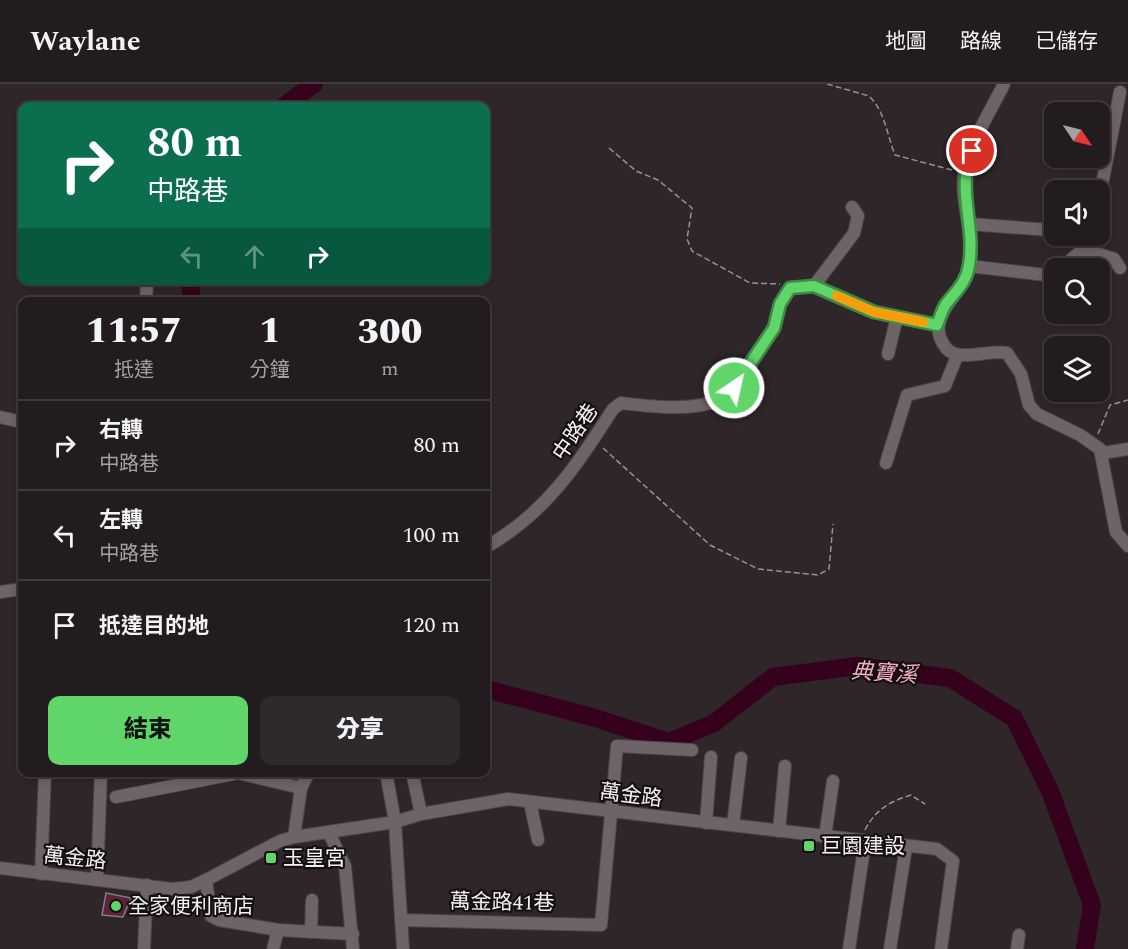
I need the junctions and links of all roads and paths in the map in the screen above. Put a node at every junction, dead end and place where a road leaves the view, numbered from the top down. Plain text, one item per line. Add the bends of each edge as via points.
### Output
1 (827, 84) edge
2 (1004, 84) edge
3 (1120, 92) dead end
4 (609, 148) dead end
5 (965, 174) junction
6 (1103, 180) edge
7 (852, 207) dead end
8 (969, 224) junction
9 (1044, 230) edge
10 (1084, 246) edge
11 (1083, 249) junction
12 (1073, 258) edge
13 (969, 266) junction
14 (1120, 268) dead end
15 (1044, 275) edge
16 (814, 286) junction
17 (790, 288) junction
18 (897, 317) junction
19 (937, 325) junction
20 (888, 354) dead end
21 (957, 356) junction
22 (1128, 400) edge
23 (0, 417) edge
24 (18, 421) edge
25 (593, 439) junction
26 (1099, 448) junction
27 (1128, 449) edge
28 (886, 463) dead end
29 (833, 524) dead end
30 (490, 545) edge
31 (1128, 546) edge
32 (18, 590) edge
33 (0, 592) edge
34 (692, 750) dead end
35 (711, 756) dead end
36 (741, 758) dead end
37 (785, 766) dead end
38 (45, 777) edge
39 (101, 777) edge
40 (214, 777) edge
41 (252, 777) edge
42 (306, 777) edge
43 (387, 777) edge
44 (413, 777) edge
45 (833, 781) dead end
46 (301, 788) junction
47 (116, 797) dead end
48 (531, 802) junction
49 (925, 804) dead end
50 (612, 813) junction
51 (421, 814) junction
52 (395, 822) junction
53 (706, 823) junction
54 (733, 825) junction
55 (779, 831) junction
56 (329, 833) junction
57 (294, 837) junction
58 (825, 837) junction
59 (538, 840) dead end
60 (863, 842) junction
61 (906, 847) junction
62 (0, 868) edge
63 (41, 874) junction
64 (97, 880) junction
65 (206, 880) junction
66 (147, 885) junction
67 (312, 900) dead end
68 (402, 920) junction
69 (278, 930) junction
70 (312, 932) junction
71 (353, 934) junction
72 (1019, 935) dead end
73 (144, 949) edge
74 (273, 949) edge
75 (353, 949) edge
76 (403, 949) edge
77 (849, 949) edge
78 (890, 949) edge
79 (941, 949) edge
80 (1017, 949) edge

1 - 5 path via 869,96 883,117 895,155
2 - 5 street
3 - 6 street
4 - 17 path via 692,208 687,239 692,251 750,283
5 - 8 street
7 - 16 street via 858,216 854,233
8 - 9 street
8 - 13 street
10 - 11 street
11 - 12 street
11 - 14 street via 1114,259
13 - 15 street
13 - 19 street via 961,288 945,305
16 - 17 street
16 - 18 street via 874,312
17 - 25 street, 中路巷 via 780,304 774,328 725,398 714,403 660,408 621,403
18 - 19 street
18 - 20 street
19 - 21 street via 947,349
21 - 26 street via 1007,353 1021,374 1029,405 1036,414
21 - 28 street via 945,386 907,395
22 - 26 path via 1107,409
23 - 24 street
25 - 29 path via 710,544 758,568 818,576 829,569
25 - 30 street, 中路巷 via 547,500
26 - 27 street
26 - 31 street via 1116,532
32 - 33 street
34 - 50 street via 617,746
35 - 53 street
36 - 54 street
37 - 55 street
38 - 63 street
39 - 64 street
40 - 47 street
41 - 46 street
42 - 46 street
43 - 52 street
44 - 51 street
45 - 58 street
46 - 57 street
48 - 50 street, 萬金路
48 - 51 street, 萬金路 via 508,799
48 - 59 street
49 - 60 path via 911,795 888,803 873,816
50 - 53 street, 萬金路
50 - 68 street, 萬金路41巷 via 601,925
51 - 52 street, 萬金路
52 - 56 street, 萬金路
52 - 68 street
53 - 54 street, 萬金路
54 - 55 street, 萬金路
55 - 58 street, 萬金路
56 - 57 street, 萬金路
56 - 71 street via 345,866
57 - 65 street, 萬金路
58 - 60 street, 萬金路
60 - 61 street, 萬金路
60 - 77 street
61 - 78 street
61 - 79 street, 萬金路 via 937,849 953,861
62 - 63 street, 萬金路
63 - 64 street, 萬金路
64 - 66 street, 萬金路
65 - 66 street, 萬金路 via 191,887
65 - 69 street via 213,918
66 - 73 street
67 - 70 street
68 - 76 street
69 - 70 street
69 - 74 street
70 - 71 street
71 - 75 street
72 - 80 street

